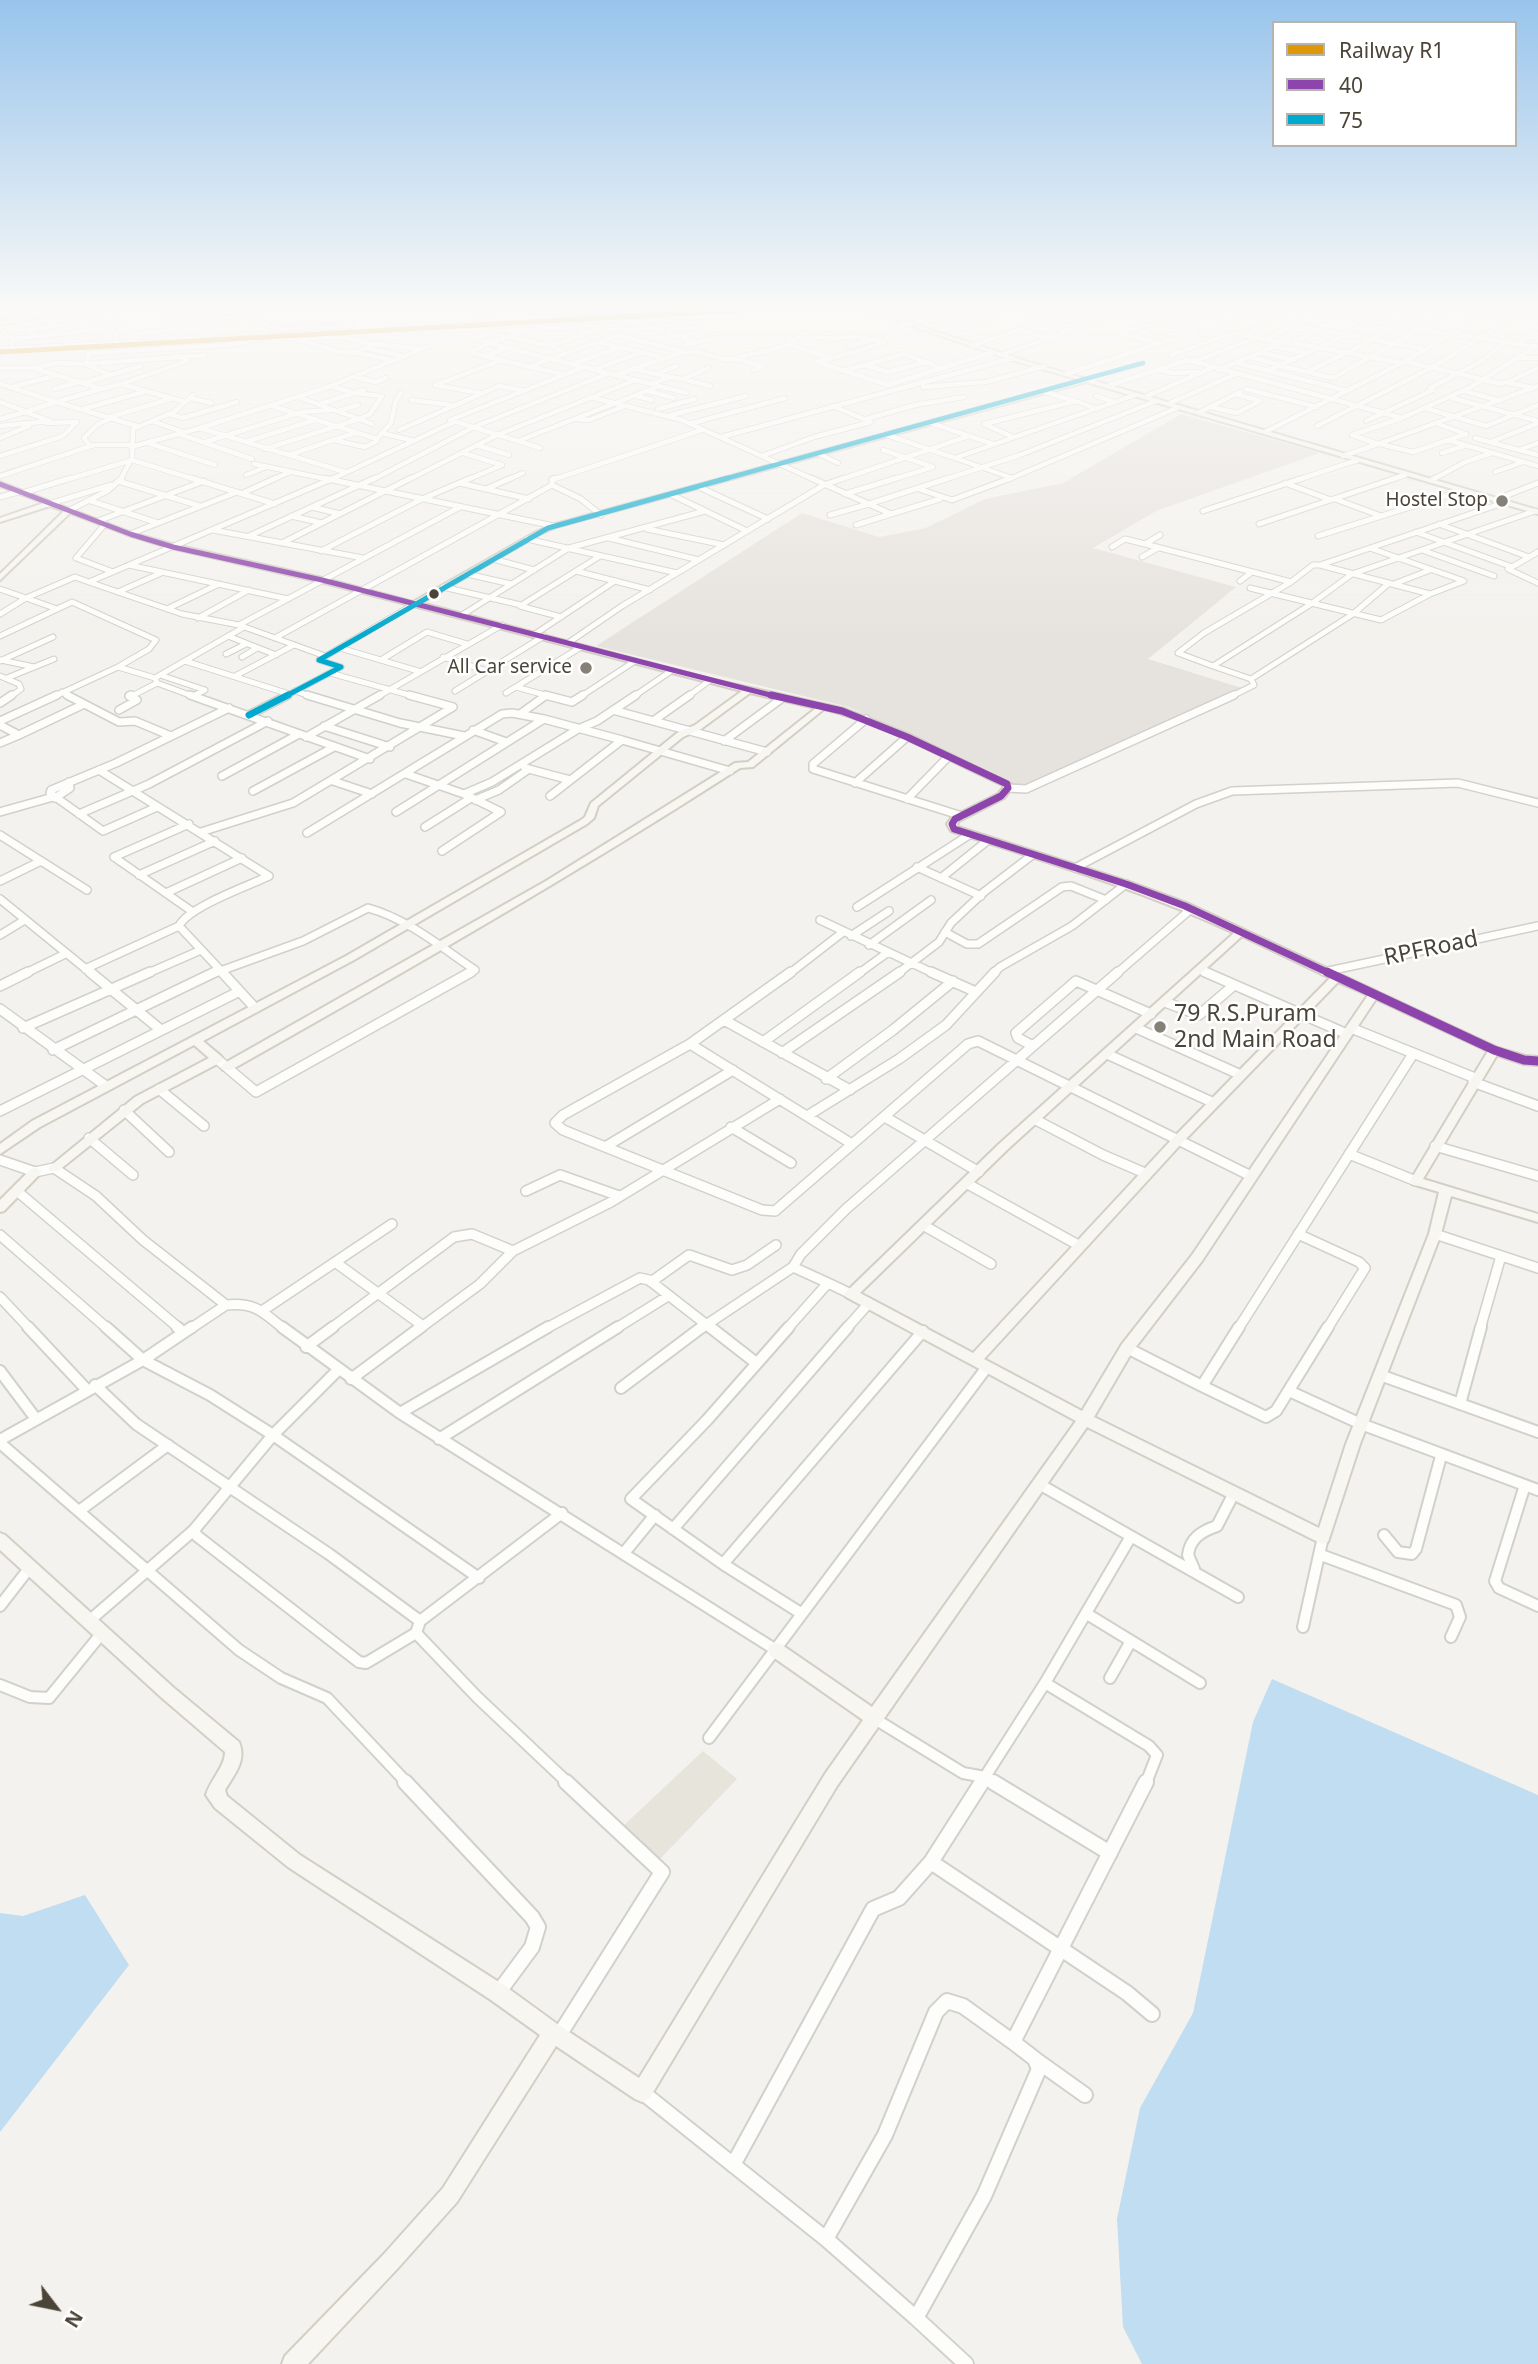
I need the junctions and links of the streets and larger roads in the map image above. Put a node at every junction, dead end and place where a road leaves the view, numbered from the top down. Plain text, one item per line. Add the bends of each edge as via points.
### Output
1 (48, 420) edge
2 (105, 420) edge
3 (118, 420) edge
4 (275, 420) edge
5 (314, 420) edge
6 (316, 420) edge
7 (354, 420) edge
8 (362, 420) edge
9 (392, 420) edge
10 (421, 420) edge
11 (491, 420) edge
12 (533, 420) edge
13 (569, 420) edge
14 (681, 420) edge
15 (703, 420) edge
16 (781, 420) edge
17 (868, 420) edge
18 (941, 420) edge
19 (1001, 420) edge
20 (1015, 420) edge
21 (1063, 420) edge
22 (1108, 420) edge
23 (1142, 420) edge
24 (1225, 420) edge
25 (1228, 420) edge
26 (1290, 420) edge
27 (1329, 420) edge
28 (1395, 420) edge
29 (1449, 420) edge
30 (1468, 420) edge
31 (1501, 420) edge
32 (152, 421) joint
33 (216, 421) edge
34 (452, 421) joint
35 (1538, 422) edge
36 (47, 423) junction
37 (931, 423) junction
38 (372, 424) dead end
39 (689, 424) junction
40 (1438, 424) junction
41 (30, 425) junction
42 (0, 426) edge
43 (137, 426) junction
44 (334, 426) junction
45 (1317, 426) dead end
46 (474, 427) junction
47 (200, 428) junction
48 (992, 428) junction
49 (399, 430) dead end
50 (702, 430) junction
51 (1267, 432) junction
52 (180, 433) junction
53 (356, 433) junction
54 (381, 433) junction
55 (497, 435) junction
56 (887, 435) junction
57 (224, 436) junction
58 (969, 436) junction
59 (721, 437) junction
60 (1013, 437) junction
61 (0, 438) edge
62 (1475, 438) dead end
63 (377, 439) junction
64 (333, 440) junction
65 (411, 440) junction
66 (1448, 440) junction
67 (518, 441) junction
68 (147, 442) junction
69 (205, 442) junction
70 (245, 442) junction
71 (1054, 442) junction
72 (1491, 442) junction
73 (1538, 443) edge
74 (993, 444) junction
75 (1378, 444) junction
76 (477, 445) junction
77 (1466, 445) junction
78 (90, 446) junction
79 (131, 446) junction
80 (308, 448) junction
81 (540, 448) dead end
82 (265, 449) junction
83 (1079, 449) junction
84 (883, 450) dead end
85 (930, 450) junction
86 (1519, 450) junction
87 (463, 453) junction
88 (1442, 453) dead end
89 (1493, 453) junction
90 (819, 454) junction
91 (289, 455) junction
92 (509, 455) dead end
93 (1345, 455) junction
94 (1538, 455) edge
95 (0, 456) edge
96 (762, 457) junction
97 (907, 458) junction
98 (955, 458) junction
99 (304, 459) junction
100 (132, 460) junction
101 (1358, 460) junction
102 (1523, 462) junction
103 (838, 463) dead end
104 (215, 465) dead end
105 (780, 465) junction
106 (1538, 466) edge
107 (266, 467) junction
108 (983, 468) junction
109 (291, 472) junction
110 (345, 472) junction
111 (1495, 472) dead end
112 (523, 474) dead end
113 (246, 475) dead end
114 (1408, 475) junction
115 (0, 476) edge
116 (1012, 478) junction
117 (330, 480) junction
118 (1432, 480) junction
119 (204, 481) junction
120 (1538, 482) edge
121 (117, 483) junction
122 (460, 483) junction
123 (0, 484) edge
124 (1285, 484) junction
125 (552, 485) junction
126 (824, 485) junction
127 (359, 486) junction
128 (701, 488) junction
129 (486, 489) junction
130 (919, 489) junction
131 (385, 491) junction
132 (1461, 491) junction
133 (20, 492) junction
134 (240, 493) junction
135 (845, 494) junction
136 (672, 495) junction
137 (166, 496) junction
138 (0, 497) edge
139 (333, 498) junction
140 (422, 499) junction
141 (529, 499) junction
142 (940, 499) junction
143 (1333, 500) junction
144 (1499, 500) junction
145 (91, 501) junction
146 (49, 504) junction
147 (275, 504) junction
148 (869, 504) junction
149 (359, 505) junction
150 (200, 506) junction
151 (312, 507) junction
152 (460, 507) junction
153 (68, 511) junction
154 (124, 511) junction
155 (705, 511) junction
156 (1537, 511) edge
157 (1203, 512) dead end
158 (340, 514) junction
159 (891, 514) junction
160 (499, 515) junction
161 (601, 515) junction
162 (830, 515) dead end
163 (291, 516) junction
164 (1381, 516) junction
165 (768, 519) junction
166 (0, 520) edge
167 (102, 523) junction
168 (158, 523) junction
169 (322, 523) junction
170 (1259, 524) dead end
171 (1439, 524) junction
172 (856, 525) dead end
173 (554, 526) junction
174 (643, 528) junction
175 (212, 530) junction
176 (747, 531) junction
177 (1416, 532) junction
178 (130, 534) junction
179 (1468, 534) junction
180 (1160, 535) dead end
181 (249, 536) junction
182 (1318, 536) dead end
183 (607, 538) junction
184 (527, 539) junction
185 (282, 543) junction
186 (1442, 543) junction
187 (1145, 544) junction
188 (724, 545) junction
189 (173, 547) junction
190 (1112, 547) dead end
191 (569, 548) junction
192 (1158, 548) junction
193 (1370, 548) junction
194 (1422, 550) junction
195 (321, 551) junction
196 (1538, 552) edge
197 (600, 556) junction
198 (1142, 557) dead end
199 (1530, 557) junction
200 (363, 558) junction
201 (493, 559) junction
202 (1398, 559) junction
203 (699, 560) junction
204 (129, 565) junction
205 (1320, 565) junction
206 (1512, 567) junction
207 (534, 570) junction
208 (1431, 570) junction
209 (576, 571) junction
210 (113, 572) junction
211 (163, 572) junction
212 (1252, 572) junction
213 (677, 573) junction
214 (467, 574) junction
215 (1352, 574) junction
216 (1494, 576) dead end
217 (0, 578) edge
218 (322, 580) junction
219 (615, 581) junction
220 (1240, 581) dead end
221 (89, 582) junction
222 (1291, 582) junction
223 (1538, 583) edge
224 (219, 584) junction
225 (511, 584) junction
226 (1390, 584) junction
227 (443, 587) junction
228 (1250, 588) dead end
229 (0, 589) edge
230 (249, 590) junction
231 (650, 590) junction
232 (365, 591) junction
233 (118, 592) junction
234 (1274, 594) junction
235 (1430, 594) junction
236 (26, 598) junction
237 (288, 599) junction
238 (488, 599) junction
239 (416, 603) junction
240 (1311, 604) junction
241 (521, 605) junction
242 (57, 609) junction
243 (167, 610) junction
244 (0, 614) edge
245 (1353, 614) junction
246 (463, 615) junction
247 (561, 617) junction
248 (198, 618) junction
249 (502, 625) junction
250 (241, 626) junction
251 (540, 635) junction
252 (0, 636) edge
253 (228, 636) junction
254 (52, 637) dead end
255 (275, 638) junction
256 (568, 643) junction
257 (246, 644) junction
258 (465, 644) junction
259 (294, 645) junction
260 (581, 647) junction
261 (257, 648) junction
262 (340, 648) junction
263 (226, 654) dead end
264 (276, 654) junction
265 (242, 657) dead end
266 (321, 657) junction
267 (443, 657) junction
268 (54, 659) dead end
269 (1, 660) edge
270 (380, 660) junction
271 (185, 661) junction
272 (635, 661) junction
273 (1213, 666) junction
274 (34, 667) junction
275 (118, 667) junction
276 (418, 671) junction
277 (487, 671) junction
278 (671, 671) junction
279 (330, 673) junction
280 (235, 676) junction
281 (3, 677) edge
282 (157, 678) junction
283 (1251, 679) junction
284 (709, 681) junction
285 (516, 687) junction
286 (387, 690) junction
287 (748, 690) junction
288 (455, 691) dead end
289 (62, 692) junction
290 (292, 692) junction
291 (506, 693) dead end
292 (193, 696) junction
293 (545, 696) junction
294 (781, 699) junction
295 (0, 703) edge
296 (82, 705) junction
297 (823, 706) junction
298 (229, 708) junction
299 (353, 709) junction
300 (119, 710) dead end
301 (613, 710) junction
302 (520, 714) junction
303 (249, 715) junction
304 (544, 719) junction
305 (866, 719) junction
306 (268, 721) junction
307 (653, 721) junction
308 (0, 723) edge
309 (324, 726) junction
310 (423, 728) junction
311 (578, 729) junction
312 (473, 730) junction
313 (688, 731) junction
314 (444, 733) junction
315 (19, 735) junction
316 (302, 735) junction
317 (171, 736) junction
318 (464, 736) junction
319 (907, 737) junction
320 (622, 740) junction
321 (724, 741) junction
322 (506, 742) junction
323 (0, 743) edge
324 (452, 744) junction
325 (334, 747) junction
326 (390, 747) junction
327 (661, 751) junction
328 (767, 752) junction
329 (948, 757) junction
330 (370, 759) junction
331 (519, 766) junction
332 (529, 769) junction
333 (99, 770) junction
334 (730, 771) junction
335 (406, 774) junction
336 (222, 776) dead end
337 (570, 780) junction
338 (333, 781) junction
339 (855, 783) junction
340 (437, 785) junction
341 (1009, 789) junction
342 (132, 790) junction
343 (253, 791) dead end
344 (372, 794) junction
345 (464, 794) junction
346 (550, 796) dead end
347 (54, 798) junction
348 (473, 799) junction
349 (907, 799) junction
350 (1538, 803) edge
351 (157, 807) junction
352 (0, 812) edge
353 (396, 812) dead end
354 (79, 814) junction
355 (962, 816) junction
356 (189, 824) junction
357 (425, 827) dead end
358 (201, 832) junction
359 (307, 833) dead end
360 (0, 835) edge
361 (969, 835) junction
362 (215, 841) junction
363 (987, 841) junction
364 (442, 851) dead end
365 (1031, 856) junction
366 (242, 858) junction
367 (41, 861) junction
368 (917, 867) junction
369 (1075, 868) junction
370 (139, 875) junction
371 (941, 878) junction
372 (0, 881) edge
373 (1126, 884) junction
374 (87, 890) dead end
375 (166, 893) junction
376 (981, 896) junction
377 (0, 899) edge
378 (931, 900) dead end
379 (1107, 900) junction
380 (857, 907) dead end
381 (1191, 909) junction
382 (889, 911) dead end
383 (193, 912) junction
384 (23, 920) junction
385 (820, 920) dead end
386 (406, 925) junction
387 (179, 926) junction
388 (1538, 926) edge
389 (945, 932) junction
390 (1241, 933) junction
391 (847, 934) junction
392 (0, 935) edge
393 (869, 945) junction
394 (440, 948) junction
395 (201, 950) junction
396 (887, 953) junction
397 (65, 954) junction
398 (912, 964) junction
399 (85, 970) junction
400 (219, 970) junction
401 (1200, 970) junction
402 (1330, 975) junction
403 (953, 981) junction
404 (0, 986) edge
405 (1233, 986) junction
406 (110, 990) junction
407 (1099, 990) junction
408 (238, 992) junction
409 (976, 992) junction
410 (1373, 996) junction
411 (1165, 1002) junction
412 (255, 1008) junction
413 (0, 1009) edge
414 (136, 1009) junction
415 (1151, 1014) junction
416 (1301, 1014) junction
417 (724, 1020) junction
418 (23, 1028) junction
419 (1136, 1028) junction
420 (161, 1030) junction
421 (1349, 1031) junction
422 (194, 1039) junction
423 (763, 1042) junction
424 (690, 1044) junction
425 (1033, 1046) junction
426 (53, 1050) junction
427 (1494, 1050) junction
428 (782, 1053) junction
429 (1107, 1054) junction
430 (1413, 1054) junction
431 (1018, 1059) junction
432 (1538, 1061) edge
433 (222, 1063) junction
434 (82, 1070) junction
435 (733, 1070) junction
436 (1241, 1075) junction
437 (826, 1079) junction
438 (1474, 1080) junction
439 (106, 1086) junction
440 (1071, 1086) junction
441 (159, 1089) junction
442 (850, 1090) junction
443 (780, 1099) junction
444 (1214, 1103) junction
445 (1538, 1106) edge
446 (124, 1110) junction
447 (0, 1111) edge
448 (807, 1116) junction
449 (884, 1117) junction
450 (1034, 1119) junction
451 (204, 1126) dead end
452 (731, 1128) junction
453 (89, 1138) junction
454 (1178, 1140) junction
455 (925, 1142) junction
456 (852, 1144) junction
457 (1435, 1146) junction
458 (605, 1147) junction
459 (0, 1150) edge
460 (169, 1152) dead end
461 (1349, 1154) junction
462 (5, 1162) edge
463 (791, 1163) dead end
464 (54, 1168) junction
465 (663, 1169) junction
466 (0, 1170) edge
467 (35, 1172) junction
468 (979, 1172) junction
469 (1147, 1174) junction
470 (133, 1175) dead end
471 (1251, 1176) junction
472 (1538, 1176) edge
473 (1416, 1181) junction
474 (966, 1183) junction
475 (1446, 1190) junction
476 (17, 1191) junction
477 (526, 1191) dead end
478 (619, 1196) junction
479 (0, 1208) edge
480 (1538, 1218) edge
481 (392, 1224) dead end
482 (923, 1225) junction
483 (1298, 1234) junction
484 (1435, 1234) junction
485 (0, 1235) edge
486 (776, 1245) dead end
487 (1080, 1246) junction
488 (513, 1251) junction
489 (1502, 1256) junction
490 (335, 1262) junction
491 (991, 1264) dead end
492 (793, 1267) junction
493 (1538, 1268) edge
494 (651, 1282) junction
495 (828, 1283) junction
496 (377, 1294) junction
497 (851, 1294) junction
498 (668, 1296) junction
499 (0, 1297) edge
500 (869, 1303) junction
501 (226, 1304) junction
502 (262, 1311) junction
503 (705, 1325) junction
504 (423, 1326) junction
505 (923, 1331) junction
506 (183, 1332) junction
507 (306, 1347) junction
508 (1127, 1348) junction
509 (975, 1359) junction
510 (143, 1360) junction
511 (755, 1362) junction
512 (987, 1367) junction
513 (338, 1370) junction
514 (0, 1371) edge
515 (1380, 1375) junction
516 (351, 1379) junction
517 (1202, 1385) junction
518 (91, 1387) junction
519 (621, 1388) dead end
520 (1289, 1391) junction
521 (1460, 1404) junction
522 (400, 1413) junction
523 (36, 1419) junction
524 (1085, 1419) junction
525 (1361, 1424) junction
526 (1538, 1432) edge
527 (273, 1435) junction
528 (439, 1439) junction
529 (0, 1442) edge
530 (167, 1445) junction
531 (1441, 1455) junction
532 (1039, 1484) junction
533 (1525, 1485) junction
534 (230, 1488) junction
535 (1538, 1490) edge
536 (1234, 1493) junction
537 (79, 1511) junction
538 (562, 1513) junction
539 (655, 1515) junction
540 (673, 1529) junction
541 (194, 1530) junction
542 (1384, 1535) dead end
543 (1323, 1537) junction
544 (1130, 1538) junction
545 (0, 1539) edge
546 (624, 1553) junction
547 (1321, 1555) junction
548 (723, 1564) junction
549 (31, 1566) junction
550 (148, 1570) junction
551 (1195, 1570) junction
552 (479, 1578) junction
553 (1238, 1597) dead end
554 (0, 1606) edge
555 (1538, 1606) edge
556 (799, 1612) dead end
557 (1087, 1614) junction
558 (96, 1627) junction
559 (418, 1627) junction
560 (1303, 1627) dead end
561 (1451, 1637) dead end
562 (1131, 1641) junction
563 (776, 1650) junction
564 (1110, 1678) dead end
565 (1045, 1683) junction
566 (1200, 1683) dead end
567 (0, 1685) edge
568 (875, 1718) junction
569 (709, 1738) dead end
570 (985, 1777) junction
571 (1110, 1853) junction
572 (931, 1862) junction
573 (1061, 1949) junction
574 (498, 1993) junction
575 (1152, 2014) dead end
576 (555, 2035) junction
577 (1013, 2042) junction
578 (1035, 2059) junction
579 (642, 2092) junction
580 (1084, 2095) dead end
581 (733, 2165) junction
582 (826, 2239) junction
583 (916, 2318) junction
584 (293, 2364) edge
585 (966, 2364) edge

1 - 36 street
2 - 78 street via 84,438
3 - 43 street
4 - 57 street
5 - 70 street
6 - 44 street
7 - 44 street
8 - 38 street
9 - 54 street
10 - 49 street
11 - 46 street
12 - 55 street
13 - 67 street
14 - 39 street
15 - 39 street
16 - 59 street
17 - 96 street
18 - 37 street
19 - 48 street via 984,424
20 - 48 street
21 - 60 street
22 - 71 street
23 - 83 street
24 - 51 street
25 - 51 street
26 - 51 street
27 - 45 street
28 - 75 street via 1351,435
29 - 40 street
30 - 31 street via 1486,426
32 - 43 street
32 - 52 street
33 - 47 street
34 - 46 street
34 - 65 street
35 - 72 street
36 - 41 street
36 - 95 street via 77,422 63,436
37 - 56 street
37 - 58 street
39 - 50 street
40 - 66 street via 1466,433
40 - 75 street
41 - 42 street
41 - 61 street
43 - 79 street
44 - 53 street
44 - 82 street
46 - 55 street
46 - 127 street
47 - 52 street
47 - 57 street
48 - 60 street
50 - 59 street
50 - 125 street via 556,477
51 - 93 street
52 - 68 street
52 - 69 street
53 - 63 street
53 - 64 street
54 - 63 street
54 - 65 street
55 - 67 street
55 - 76 street
56 - 85 street
56 - 90 street
57 - 69 street
57 - 70 street
58 - 74 street
58 - 85 street
59 - 96 street
60 - 74 street
62 - 72 street
63 - 64 street via 365,447
64 - 80 street
65 - 110 street
66 - 75 street via 1413,452
66 - 77 street
67 - 81 street
68 - 79 street
68 - 104 street
69 - 107 street
70 - 82 street
71 - 83 street
71 - 108 street
72 - 86 street
73 - 86 street
74 - 98 street
75 - 93 street
76 - 87 street
76 - 92 street
77 - 88 street
77 - 89 street
78 - 79 street
78 - 115 street
79 - 100 street
80 - 91 street
80 - 99 street via 317,453
82 - 91 street
83 - 116 street
84 - 97 street
85 - 97 street
85 - 98 street
86 - 94 street
87 - 122 street via 502,465
87 - 131 street
89 - 102 street
89 - 118 street
90 - 103 street
90 - 105 street
91 - 99 street
93 - 101 street
93 - 114 street
96 - 105 street
97 - 126 street
97 - 135 street via 933,467
98 - 108 street
99 - 110 street
100 - 119 street
100 - 121 street
100 - 133 street
101 - 114 street
101 - 124 street
102 - 106 street
102 - 111 street
105 - 126 street
105 - 128 street
107 - 109 street
107 - 113 street
108 - 116 street
108 - 130 street
109 - 117 street
109 - 134 street
110 - 117 street
112 - 129 street
114 - 118 street
114 - 132 street
114 - 143 street
116 - 142 street via 951,500
117 - 127 street
117 - 147 street
118 - 144 street
119 - 134 street
119 - 137 street
120 - 144 street
121 - 137 street
121 - 145 street
121 - 146 street
122 - 129 street
122 - 140 street
123 - 133 street
124 - 143 street
124 - 157 street
125 - 141 street
125 - 161 street
126 - 135 street
126 - 165 street
127 - 131 street
127 - 139 street
128 - 136 street
128 - 165 street
129 - 141 street
130 - 142 street
130 - 148 street
131 - 140 street
131 - 149 street
132 - 144 street
132 - 164 street
133 - 138 street
133 - 146 street
134 - 147 street
134 - 150 street
135 - 148 street
136 - 155 street
136 - 161 street
137 - 150 street
137 - 154 street
139 - 149 street
139 - 151 street
140 - 152 street
140 - 195 street
141 - 160 street
142 - 159 street
143 - 164 street
143 - 170 street
144 - 156 street
144 - 171 street
145 - 153 street
145 - 154 street
146 - 153 street
146 - 166 street
147 - 175 street
148 - 159 street
148 - 162 street
149 - 158 street
150 - 168 street
151 - 158 street
151 - 163 street
152 - 160 street
152 - 200 street
153 - 167 street
153 - 217 street
154 - 167 street
154 - 168 street
155 - 174 street
155 - 176 street
156 - 179 street
158 - 169 street
159 - 172 street
160 - 173 street
160 - 232 street
161 - 173 street
163 - 169 street
163 - 181 street
164 - 182 street
165 - 176 street
167 - 178 street
167 - 210 street via 76,558
168 - 178 street
169 - 185 street
171 - 177 street
171 - 179 street
173 - 184 street
174 - 183 street
174 - 188 street
175 - 181 street
175 - 189 street
176 - 188 street
177 - 186 street
177 - 193 street
178 - 189 street
179 - 186 street
179 - 199 street
180 - 187 street
181 - 185 street
183 - 191 street
183 - 203 street
184 - 191 street
184 - 201 street
185 - 195 street
186 - 194 street
186 - 206 street
187 - 190 street via 1125,539
187 - 192 street
188 - 203 street
189 - 204 street
189 - 218 street
191 - 197 street
191 - 207 street
192 - 198 street
192 - 212 street
193 - 202 street
193 - 205 street
194 - 202 street
194 - 216 street
195 - 200 street
196 - 199 street
197 - 209 street
197 - 213 street
199 - 206 street
200 - 218 street
201 - 207 street
201 - 214 street
202 - 208 street
202 - 215 street
203 - 213 street
204 - 210 street
204 - 211 street
205 - 215 street
205 - 222 street via 1313,565
206 - 223 street via 1506,570
207 - 225 street
208 - 226 street
208 - 235 street via 1464,581
209 - 219 street
209 - 241 street
210 - 221 street
211 - 224 street
211 - 233 street
212 - 220 street
212 - 222 street
213 - 231 street
214 - 225 street
214 - 227 street
215 - 226 street
215 - 240 street
218 - 232 street
218 - 237 street
219 - 231 street
219 - 247 street
221 - 233 street
221 - 236 street via 75,577
222 - 234 street
224 - 230 street
224 - 243 street
225 - 238 street
226 - 235 street
226 - 245 street
227 - 238 street
227 - 239 street
228 - 234 street
229 - 236 street
230 - 237 street
230 - 248 street
231 - 256 street
232 - 239 street
232 - 255 street
233 - 243 street
234 - 240 street
234 - 273 street via 1178,653
235 - 245 street via 1383,620
236 - 242 street
236 - 244 street
237 - 250 street
238 - 241 street
238 - 246 street
239 - 246 street
239 - 262 street
240 - 245 street
240 - 273 street
241 - 247 street
242 - 252 street
242 - 275 street via 72,602 156,639 149,649
243 - 248 street
245 - 283 street
246 - 249 street
247 - 251 street
248 - 250 street
249 - 251 street
249 - 258 street
250 - 253 street
250 - 255 street
251 - 256 street
251 - 277 street
253 - 257 street
253 - 271 street
254 - 269 street
255 - 259 street
256 - 260 street
257 - 261 street
257 - 263 street
258 - 267 street
258 - 270 street via 425,633
259 - 264 street
259 - 266 street
260 - 272 street
260 - 285 street
261 - 264 street
261 - 265 street
262 - 266 street
262 - 270 street
264 - 280 street
266 - 279 street via 341,667
267 - 276 street
267 - 277 street
268 - 274 street
269 - 274 street
270 - 276 street
271 - 280 street
271 - 282 street
272 - 278 street
272 - 293 street via 574,701
273 - 283 street
274 - 281 street
275 - 282 street
275 - 289 street
276 - 286 street
277 - 288 street
278 - 284 street
278 - 301 street
279 - 286 street
279 - 290 street
280 - 290 street
281 - 295 street via 19,684 20,691
282 - 292 street
282 - 292 street via 205,690
282 - 300 street via 129,696 137,701
283 - 341 street via 1251,687 1205,708 1026,789
284 - 287 street
284 - 307 street
285 - 291 street
285 - 293 street
286 - 299 street
286 - 310 street via 453,707
287 - 294 street
287 - 313 street
289 - 296 street
289 - 308 street
290 - 299 street
290 - 303 street
292 - 298 street
293 - 302 street
294 - 297 street
294 - 321 street
296 - 315 street
296 - 317 street via 122,723 135,721
297 - 305 street
297 - 328 street
298 - 303 street
298 - 317 street
299 - 309 street
299 - 310 street
301 - 307 street
301 - 311 street
302 - 304 street
302 - 312 street via 502,714
303 - 306 street
304 - 311 street
304 - 322 street
305 - 319 street
305 - 339 street via 812,767
306 - 316 street
306 - 342 street
307 - 313 street
308 - 315 street
309 - 316 street
309 - 326 street
310 - 314 street
310 - 326 street
311 - 320 street
311 - 331 street
312 - 318 street
312 - 322 street
313 - 321 street
313 - 327 street
314 - 318 street
314 - 324 street
315 - 323 street
316 - 325 street
316 - 336 street
317 - 333 street
318 - 324 street
319 - 329 street
319 - 339 street
320 - 327 street
320 - 337 street
321 - 328 street
322 - 340 street
324 - 335 street
325 - 330 street
325 - 343 street
326 - 330 street
327 - 334 street
327 - 386 street via 594,804 584,822
328 - 334 street via 750,765
329 - 341 street via 1000,779
329 - 349 street
330 - 338 street
331 - 332 street
331 - 345 street
332 - 337 street
332 - 348 street via 499,790
333 - 342 street
333 - 347 street via 69,782 67,791
334 - 394 street
335 - 340 street
335 - 344 street
337 - 346 street
338 - 344 street
338 - 358 street via 273,813 226,821
339 - 349 street
340 - 345 street
340 - 353 street
341 - 355 street
342 - 351 street
342 - 354 street
344 - 359 street
345 - 348 street
347 - 352 street
347 - 354 street
348 - 357 street
348 - 364 street via 501,812
349 - 355 street
350 - 369 street via 1458,783 1232,791 1196,804
351 - 354 street via 103,831
351 - 356 street
355 - 361 street via 952,824
356 - 358 street
356 - 370 street via 114,858
358 - 362 street
360 - 367 street
361 - 363 street
361 - 368 street
362 - 366 street
362 - 370 street
363 - 365 street
363 - 371 street
365 - 369 street
365 - 376 street
366 - 375 street
366 - 383 street via 269,876
367 - 372 street
367 - 374 street
368 - 371 street
368 - 380 street
369 - 373 street
370 - 375 street
371 - 376 street
373 - 379 street
373 - 381 street
375 - 383 street
376 - 389 street
377 - 384 street
378 - 393 street
379 - 389 street via 1062,887 978,944
379 - 409 street via 1072,926 1006,963
381 - 390 street
381 - 407 street
382 - 391 street
383 - 387 street
384 - 392 street
384 - 397 street
385 - 391 street
386 - 394 street
386 - 400 street via 368,908 303,941
386 - 412 street
387 - 395 street
387 - 399 street
388 - 402 street, RPFRoad
389 - 398 street
390 - 401 street
390 - 402 street
391 - 393 street
391 - 417 street
393 - 396 street
394 - 433 street
394 - 433 street via 475,970 256,1092
395 - 400 street
395 - 406 street
396 - 398 street
396 - 423 street
397 - 399 street
397 - 404 street
398 - 403 street
398 - 428 street
399 - 406 street
400 - 408 street
400 - 414 street
401 - 405 street
401 - 411 street
402 - 410 street
402 - 416 street
403 - 409 street
403 - 437 street
405 - 411 street via 1199,1015
405 - 416 street
406 - 414 street
406 - 418 street
407 - 415 street
407 - 425 street
407 - 425 street via 1073,983 1016,1033
408 - 412 street
408 - 420 street
409 - 442 street via 946,1025
410 - 421 street
410 - 427 street
411 - 415 street
412 - 422 street
413 - 418 street
414 - 420 street
414 - 426 street
415 - 419 street
416 - 421 street
416 - 436 street
417 - 423 street
417 - 424 street
418 - 426 street
419 - 429 street
419 - 436 street
420 - 434 street
421 - 430 street
421 - 471 street
422 - 433 street
422 - 439 street
423 - 428 street
424 - 435 street
424 - 458 street via 555,1123
425 - 431 street
426 - 434 street
427 - 432 street
427 - 438 street
428 - 437 street
429 - 440 street
429 - 444 street
430 - 438 street
430 - 461 street
431 - 440 street
431 - 449 street via 985,1043 968,1044
431 - 455 street
433 - 441 street
434 - 439 street
434 - 447 street
435 - 443 street
435 - 458 street
436 - 444 street
437 - 442 street
438 - 445 street
438 - 457 street
439 - 459 street via 36,1124
440 - 450 street
440 - 454 street
441 - 446 street
441 - 451 street
442 - 448 street
443 - 448 street
443 - 452 street
444 - 454 street
446 - 453 street
446 - 460 street
448 - 456 street
449 - 455 street
449 - 456 street
450 - 468 street
450 - 469 street
452 - 463 street
452 - 465 street
453 - 464 street
453 - 470 street
454 - 469 street
454 - 471 street
455 - 468 street
455 - 492 street via 822,1232
456 - 465 street via 775,1211 762,1210
457 - 472 street
457 - 473 street
458 - 465 street
461 - 473 street
461 - 483 street
462 - 466 street
462 - 467 street
464 - 467 street
464 - 501 street via 96,1196 143,1240
465 - 478 street
467 - 476 street
468 - 474 street
469 - 487 street
471 - 508 street via 1197,1258
473 - 475 street
474 - 482 street
474 - 487 street
475 - 480 street
475 - 484 street
476 - 479 street
476 - 506 street
477 - 478 street via 560,1175
478 - 488 street
481 - 490 street
482 - 491 street
482 - 497 street
483 - 517 street
483 - 520 street via 1364,1268
484 - 489 street
484 - 515 street
485 - 510 street
486 - 494 street via 743,1268 727,1271 689,1255
487 - 509 street
488 - 496 street via 472,1234 454,1237
488 - 504 street via 488,1277
489 - 493 street
489 - 521 street via 1469,1359
490 - 496 street
490 - 502 street
492 - 495 street
492 - 503 street
494 - 498 street
494 - 522 street via 635,1280
495 - 497 street
495 - 511 street
496 - 504 street
496 - 507 street
497 - 500 street
498 - 503 street
498 - 528 street
499 - 518 street
500 - 505 street
500 - 540 street
501 - 502 street via 246,1303
501 - 506 street
502 - 507 street
503 - 511 street
503 - 519 street
504 - 516 street
505 - 509 street
505 - 548 street
506 - 510 street
507 - 513 street
508 - 517 street
508 - 524 street
509 - 512 street
510 - 518 street
510 - 527 street
511 - 539 street via 631,1499
512 - 524 street
512 - 563 street
513 - 516 street
513 - 527 street
514 - 523 street
515 - 521 street
515 - 525 street
516 - 522 street
517 - 520 street via 1266,1417 1276,1411
518 - 523 street
518 - 530 street
520 - 525 street
521 - 526 street
522 - 528 street
523 - 529 street
524 - 532 street
524 - 536 street
525 - 531 street
525 - 543 street
527 - 534 street
527 - 552 street
528 - 538 street
529 - 537 street
530 - 534 street
530 - 537 street
531 - 533 street
531 - 542 street via 1416,1549 1412,1554 1396,1552
532 - 544 street
532 - 568 street
533 - 535 street
533 - 555 street via 1495,1581 1499,1588
534 - 541 street
534 - 559 street via 329,1555
536 - 543 street
536 - 551 street via 1217,1526 1203,1530 1191,1542 1187,1562
537 - 550 street
538 - 546 street
538 - 552 street
539 - 540 street
539 - 546 street
540 - 548 street
541 - 550 street
541 - 559 street via 359,1662 366,1663
543 - 547 street
544 - 551 street
544 - 557 street
545 - 549 street
546 - 563 street
547 - 560 street
547 - 561 street via 1456,1605 1460,1617
548 - 556 street
549 - 554 street
549 - 558 street
550 - 558 street
550 - 574 street via 239,1650 281,1678 327,1698 532,1917 538,1927 532,1947
551 - 553 street
552 - 559 street
557 - 562 street
557 - 565 street
558 - 567 street via 49,1698 31,1698
558 - 574 street via 233,1748 233,1764 216,1786 215,1795 221,1802 294,1861
559 - 576 street via 477,1697 662,1872
562 - 564 street
562 - 566 street
563 - 568 street
563 - 569 street
565 - 570 street
565 - 571 street via 1157,1755
568 - 570 street via 962,1773
568 - 579 street via 831,1780
570 - 571 street
570 - 572 street
571 - 573 street
572 - 573 street
572 - 581 street via 898,1898 873,1909
573 - 575 street
573 - 577 street
574 - 576 street
576 - 579 street
576 - 584 street via 450,2195
577 - 578 street
577 - 582 street via 963,2006 947,2001 936,2012 885,2135
578 - 580 street
578 - 583 street via 1039,2068 1003,2154
579 - 581 street
581 - 582 street
582 - 583 street
583 - 585 street

